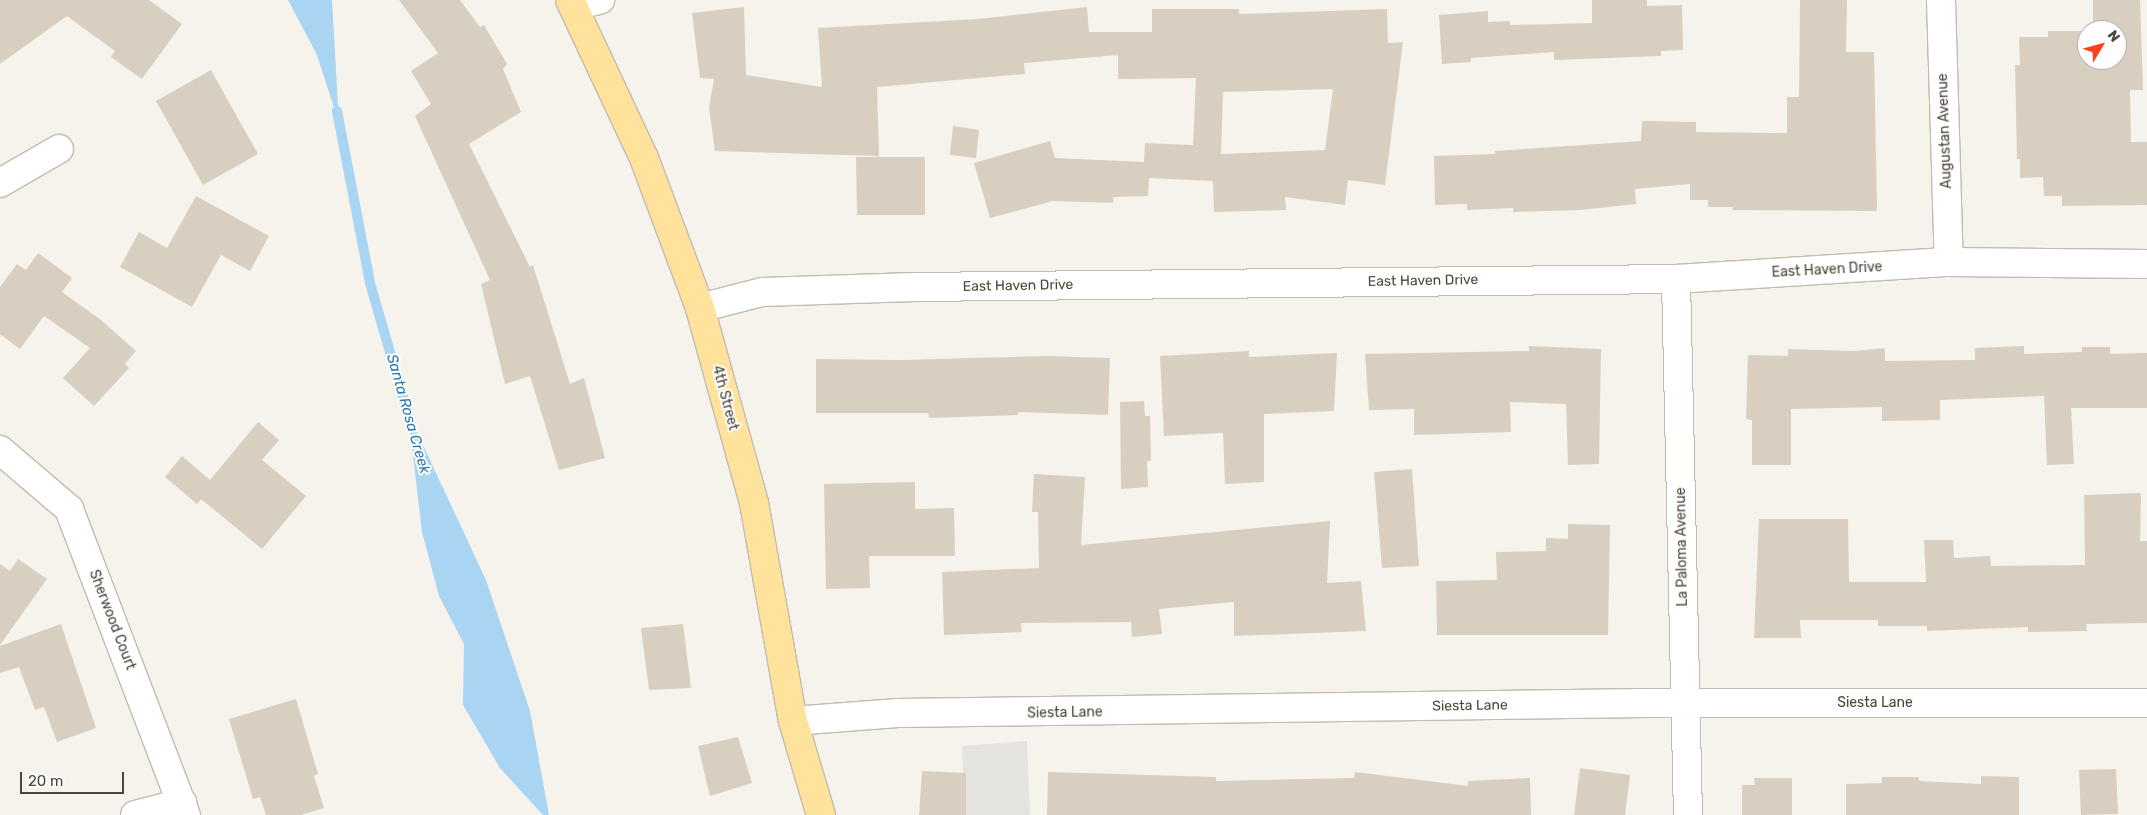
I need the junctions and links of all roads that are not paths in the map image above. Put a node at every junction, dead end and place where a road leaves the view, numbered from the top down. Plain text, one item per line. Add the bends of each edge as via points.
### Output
1 (600, 0) edge
2 (1941, 0) edge
3 (571, 3) edge
4 (59, 149) dead end
5 (0, 183) edge
6 (1949, 262) junction
7 (2147, 264) edge
8 (1676, 279) junction
9 (700, 308) junction
10 (0, 450) edge
11 (1685, 703) junction
12 (2147, 703) edge
13 (793, 721) junction
14 (184, 809) edge
15 (135, 815) edge
16 (821, 815) edge
17 (1688, 815) edge

1 - 3 street
2 - 6 street, Augustan Avenue
3 - 9 main road, 4th Street via 644,158
4 - 5 street
6 - 7 street, East Haven Drive
6 - 8 street, East Haven Drive
8 - 9 street, East Haven Drive via 914,287 762,292
8 - 11 street, La Paloma Avenue
9 - 13 main road, 4th Street via 754,504
10 - 14 street, Sherwood Court via 69,509
11 - 12 street, Siesta Lane
11 - 13 street, Siesta Lane via 898,713
11 - 17 street, La Paloma Avenue
13 - 16 main road, 4th Street
14 - 15 street

